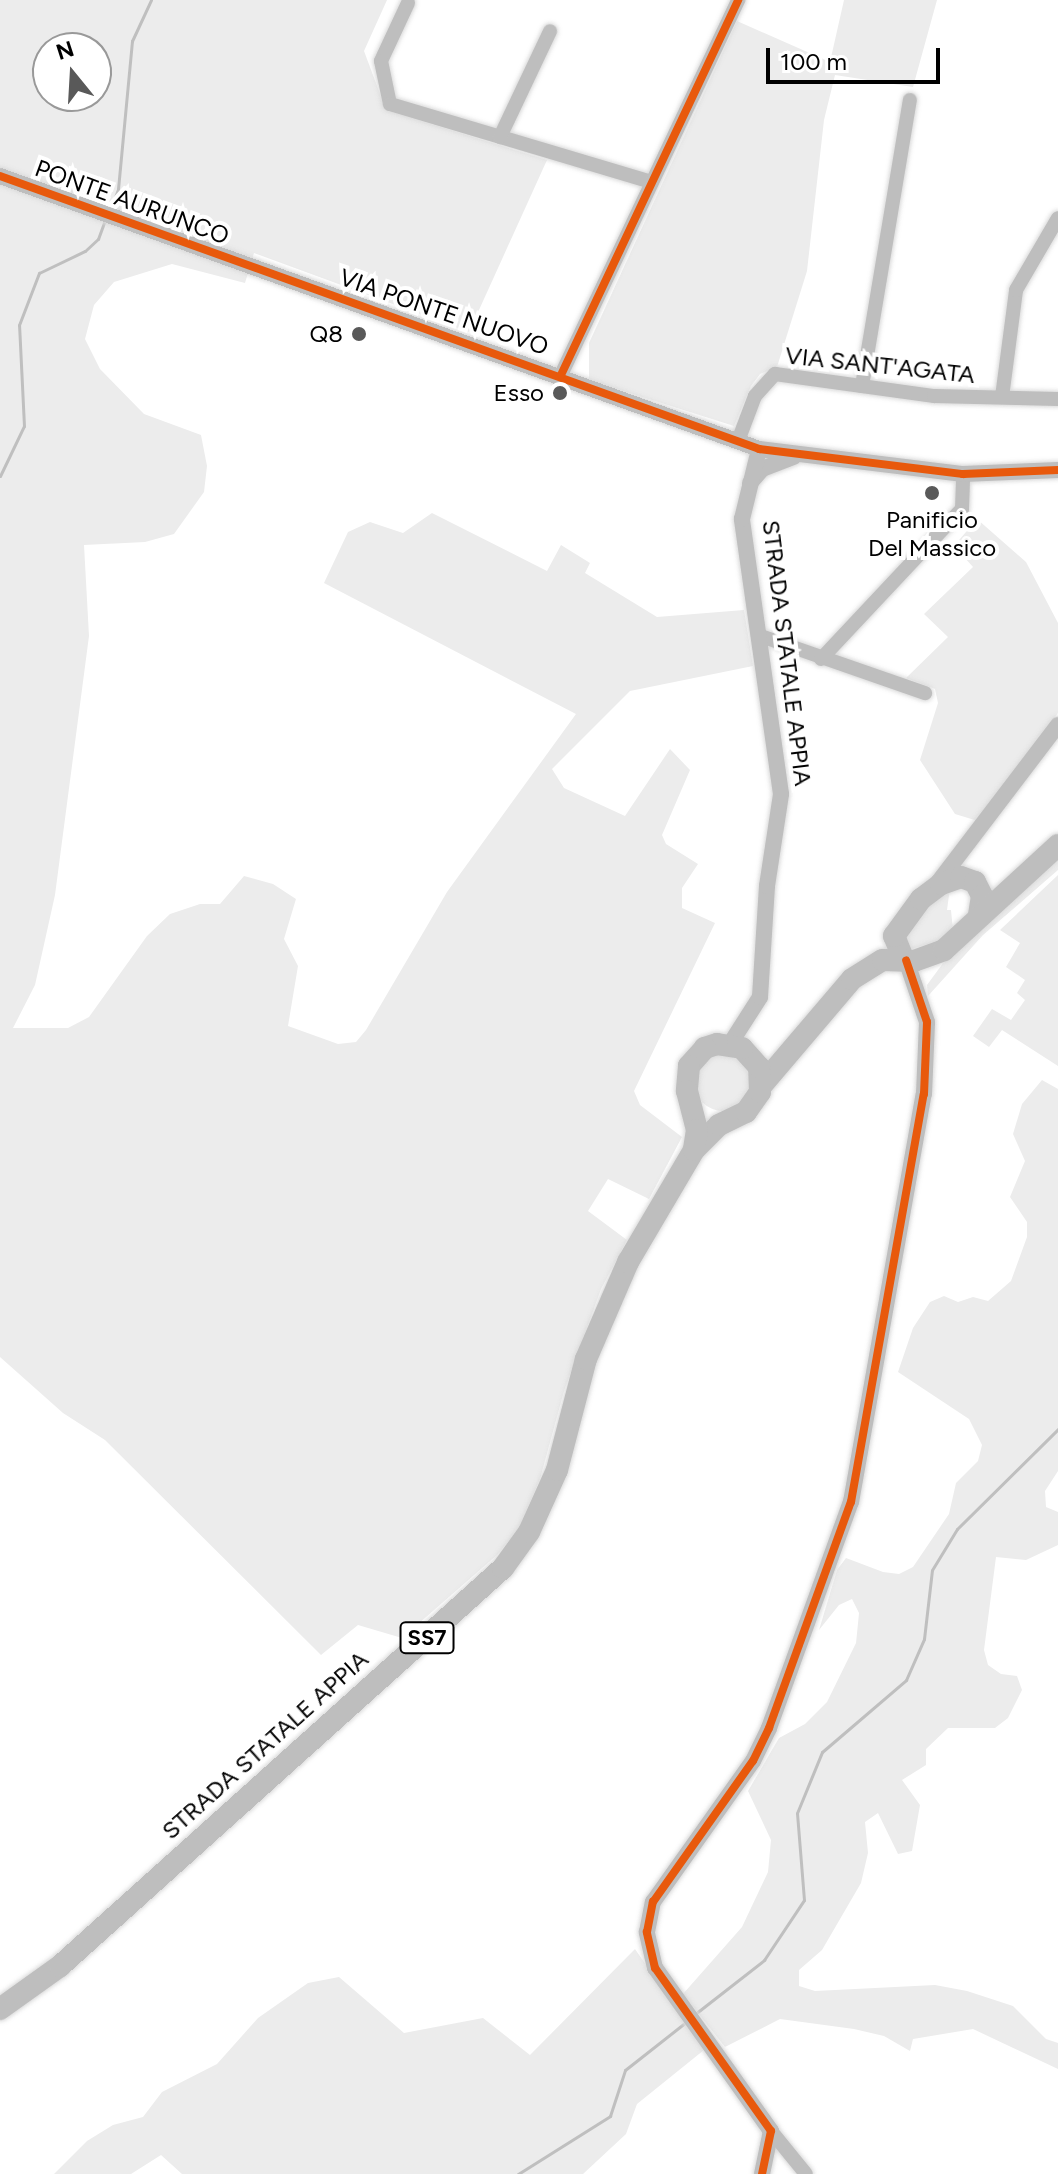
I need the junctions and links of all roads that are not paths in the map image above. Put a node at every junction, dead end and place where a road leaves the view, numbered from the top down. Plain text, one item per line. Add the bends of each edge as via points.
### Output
1 (738, 0) edge
2 (408, 3) dead end
3 (550, 31) dead end
4 (910, 100) dead end
5 (500, 137) junction
6 (0, 176) edge
7 (651, 182) junction
8 (1058, 218) edge
9 (250, 266) joint
10 (561, 375) junction
11 (862, 386) junction
12 (1002, 397) junction
13 (1058, 399) edge
14 (738, 441) junction
15 (759, 449) junction
16 (806, 455) junction
17 (1058, 470) edge
18 (963, 474) junction
19 (747, 487) junction
20 (758, 635) junction
21 (821, 659) junction
22 (925, 693) dead end
23 (1058, 725) edge
24 (1058, 845) edge
25 (961, 852) junction
26 (1029, 868) junction
27 (974, 883) junction
28 (932, 889) junction
29 (979, 914) junction
30 (899, 926) junction
31 (944, 950) junction
32 (905, 959) junction
33 (852, 979) junction
34 (919, 989) junction
35 (743, 1051) junction
36 (785, 1057) junction
37 (761, 1086) junction
38 (692, 1102) junction
39 (732, 1118) junction
40 (694, 1150) junction
41 (0, 2009) edge
42 (771, 2131) junction
43 (762, 2174) edge
44 (806, 2174) edge

1 - 7 street
2 - 5 street via 381,61 390,104
3 - 5 street
4 - 11 street
5 - 7 street
6 - 9 street, PONTE AURUNCO
7 - 10 street
8 - 12 street via 1016,290
9 - 10 street, VIA PONTE NUOVO
10 - 14 street, VIA PONTE NUOVO
11 - 12 street, VIA SANT'AGATA
11 - 14 street, VIA SANT'AGATA via 775,374 755,396
12 - 13 street, VIA SANT'AGATA
14 - 15 street, VIA PONTE NUOVO
15 - 16 street, STRADA STATALE APPIA
15 - 19 street, STRADA STATALE APPIA
16 - 18 street, STRADA STATALE APPIA
16 - 19 street, STRADA STATALE APPIA via 778,460
17 - 18 street, STRADA STATALE APPIA
18 - 21 street via 962,509
19 - 20 street, STRADA STATALE APPIA via 742,519
20 - 21 street
20 - 35 street, STRADA STATALE APPIA via 781,794 767,886 765,971
21 - 22 street
23 - 25 street
24 - 26 main road
25 - 27 street
25 - 28 street
26 - 27 main road
26 - 29 main road
27 - 28 main road
27 - 29 main road
28 - 30 main road, SS7
29 - 31 main road
30 - 32 main road via 895,947
30 - 33 main road, SS7
31 - 32 main road, SS7 via 925,959
31 - 34 street
32 - 33 main road, SS7 via 883,960
32 - 34 street
33 - 36 main road, SS7
34 - 42 street via 927,1022 924,1094 851,1502 769,1728 753,1761 653,1902 647,1932 655,1968
35 - 36 main road, SS7 via 765,1061
35 - 37 main road, STRADA STATALE APPIA
35 - 38 main road, STRADA STATALE APPIA / SS7 via 717,1044 696,1056 686,1078
36 - 37 main road, SS7
37 - 39 main road, STRADA STATALE APPIA / SS7 via 755,1103
38 - 39 main road via 711,1117
38 - 40 main road, STRADA STATALE APPIA / SS7
39 - 40 main road, STRADA STATALE APPIA / SS7
40 - 41 main road, STRADA STATALE APPIA / SS7 via 604,1312 557,1470 529,1532 503,1568 60,1966
42 - 43 street
42 - 44 street

